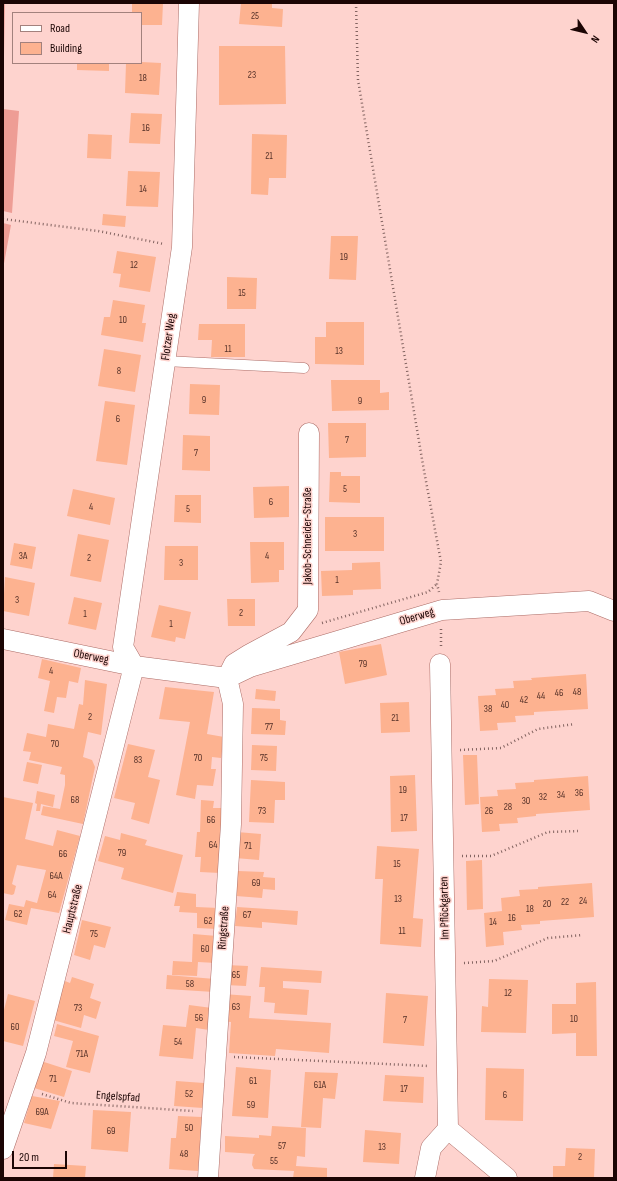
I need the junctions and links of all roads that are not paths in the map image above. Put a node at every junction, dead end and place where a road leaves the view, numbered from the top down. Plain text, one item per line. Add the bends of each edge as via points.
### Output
1 (189, 3) edge
2 (165, 361) junction
3 (304, 368) dead end
4 (309, 433) dead end
5 (614, 610) edge
6 (3, 639) edge
7 (440, 664) road end
8 (134, 666) junction
9 (227, 678) junction
10 (9, 1113) edge
11 (448, 1129) junction
12 (3, 1149) edge
13 (208, 1178) edge
14 (425, 1178) edge
15 (507, 1178) edge

1 - 2 street, Flotzer Weg via 182,247
2 - 3 lane
2 - 8 street, Flotzer Weg via 123,647
4 - 9 street, Jakob-Schneider-Straße via 308,610 291,632 234,664
5 - 9 street, Oberweg via 589,601 442,610 250,667
6 - 8 street, Oberweg
7 - 11 street, Im Pflöckgarten
8 - 9 street, Oberweg
8 - 10 street, Hauptstraße via 36,1053 24,1089
9 - 13 street, Ringstraße via 233,704 231,824
10 - 12 street, Hauptstraße
11 - 14 street via 431,1148
11 - 15 street

